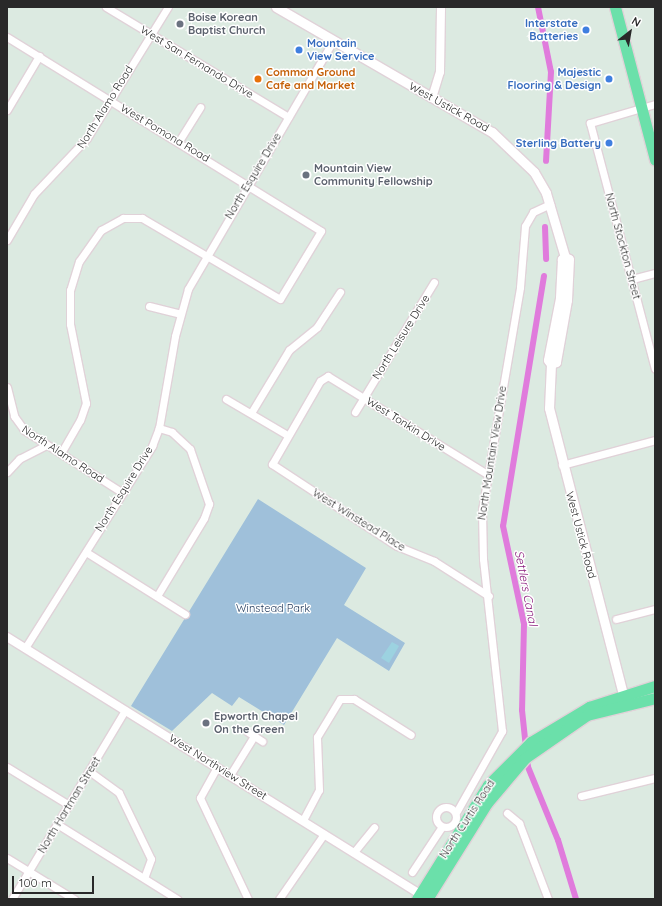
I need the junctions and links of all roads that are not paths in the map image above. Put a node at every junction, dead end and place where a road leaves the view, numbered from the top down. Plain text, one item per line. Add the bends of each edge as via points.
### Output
1 (106, 7) edge
2 (168, 7) edge
3 (276, 7) edge
4 (441, 7) edge
5 (615, 7) edge
6 (151, 35) junction
7 (7, 37) edge
8 (333, 41) junction
9 (39, 56) junction
10 (432, 98) junction
11 (110, 99) junction
12 (655, 104) edge
13 (200, 107) dead end
14 (641, 108) junction
15 (7, 110) edge
16 (288, 117) junction
17 (179, 141) junction
18 (655, 160) edge
19 (248, 184) junction
20 (550, 204) junction
21 (7, 240) edge
22 (205, 255) junction
23 (655, 273) edge
24 (632, 279) junction
25 (434, 282) dead end
26 (340, 292) dead end
27 (149, 306) dead end
28 (180, 314) junction
29 (655, 369) edge
30 (7, 389) edge
31 (226, 398) dead end
32 (363, 398) junction
33 (355, 412) dead end
34 (251, 413) junction
35 (159, 428) junction
36 (287, 435) junction
37 (655, 440) edge
38 (47, 445) junction
39 (61, 453) junction
40 (562, 465) junction
41 (7, 472) edge
42 (487, 474) junction
43 (123, 493) junction
44 (86, 552) junction
45 (157, 596) junction
46 (489, 596) junction
47 (655, 609) edge
48 (185, 614) dead end
49 (616, 619) dead end
50 (7, 637) edge
51 (25, 648) junction
52 (655, 686) edge
53 (655, 698) edge
54 (624, 699) junction
55 (125, 710) junction
56 (248, 732) dead end
57 (411, 735) dead end
58 (254, 736) junction
59 (500, 740) joint
60 (262, 741) dead end
61 (217, 766) junction
62 (7, 767) edge
63 (88, 771) junction
64 (230, 775) junction
65 (655, 778) edge
66 (581, 796) dead end
67 (69, 805) junction
68 (457, 811) junction
69 (507, 813) dead end
70 (302, 820) junction
71 (57, 824) junction
72 (374, 827) dead end
73 (441, 828) junction
74 (324, 834) junction
75 (354, 852) junction
76 (7, 858) edge
77 (29, 871) junction
78 (412, 872) dead end
79 (144, 878) junction
80 (423, 898) edge
81 (12, 899) edge
82 (74, 899) edge
83 (177, 899) edge
84 (248, 899) edge
85 (279, 899) edge
86 (548, 899) edge

1 - 6 street, West San Fernando Drive
2 - 6 street, North Alamo Road
3 - 8 main road, West Ustick Road
4 - 10 street via 440,72
5 - 14 main road
6 - 11 street, North Alamo Road
6 - 16 street, West San Fernando Drive
7 - 9 street, West Pomona Road
8 - 10 main road, West Ustick Road
8 - 16 street, North Esquire Drive
9 - 11 street, West Pomona Road
9 - 15 street
10 - 20 main road, West Ustick Road via 505,141 534,172
11 - 17 street, West Pomona Road
11 - 21 street, North Alamo Road via 77,152 25,207
12 - 14 street
13 - 17 street
14 - 18 main road
14 - 24 street, North Stockton Street via 590,123
16 - 19 street, North Esquire Drive
17 - 19 street, West Pomona Road
19 - 22 street, North Esquire Drive
19 - 22 street, West Pomona Road via 321,231 280,299
20 - 40 main road, West Ustick Road via 565,257 562,259 560,298 548,360 551,364 549,408
20 - 42 street, North Mountain View Drive via 533,212 525,226 520,287
22 - 28 street, North Esquire Drive
22 - 39 street via 152,223 132,217 113,222 85,249 73,276 68,302 86,403
23 - 24 street
24 - 29 street, North Stockton Street
25 - 32 street, North Leisure Drive
26 - 34 street via 317,327 290,350
27 - 28 street
28 - 35 street, North Esquire Drive
30 - 38 street, North Alamo Road via 17,424
31 - 34 street
32 - 33 street, North Leisure Drive
32 - 36 street, West Tonkin Drive via 325,376
32 - 42 street, West Tonkin Drive
34 - 36 street
35 - 43 street, North Esquire Drive
35 - 45 street via 172,432 190,449 209,504 204,518
36 - 46 street, West Winstead Place via 272,464 397,546 434,561
37 - 40 street
38 - 39 street, North Alamo Road
38 - 41 street via 19,459
39 - 43 street, North Alamo Road
40 - 54 main road, West Ustick Road
42 - 46 street, North Mountain View Drive via 481,530
43 - 44 street, North Esquire Drive
44 - 45 street
44 - 51 street, North Esquire Drive
45 - 48 street
46 - 59 street, North Mountain View Drive via 503,726
47 - 49 street
50 - 51 street, West Northview Street
51 - 55 street, West Northview Street
52 - 54 main road, North Curtis Road
53 - 54 main road, North Curtis Road
54 - 80 main road, North Curtis Road via 541,739 511,767
55 - 61 street, West Northview Street
55 - 63 street, North Hartman Street
56 - 58 street
57 - 70 street via 354,699 340,699 317,737 319,790
58 - 60 street
58 - 64 street
59 - 68 street, North Curtis Road
61 - 64 street, West Northview Street
61 - 84 street via 200,798
62 - 67 street
63 - 67 street, North Hartman Street
63 - 79 street via 119,793 151,859
64 - 70 street, West Northview Street
65 - 66 street
67 - 71 street, North Hartman Street
68 - 73 street, North Curtis Road via 450,826
68 - 73 street, North Curtis Road via 448,807 441,809 436,818
69 - 86 street via 519,823
70 - 74 street, West Northview Street
71 - 77 street, North Hartman Street
71 - 79 street
72 - 75 street
73 - 78 street, North Curtis Road
74 - 75 street, West Northview Street
74 - 85 street
75 - 80 street, West Northview Street
76 - 77 street
77 - 81 street, North Hartman Street
77 - 82 street
79 - 83 street

